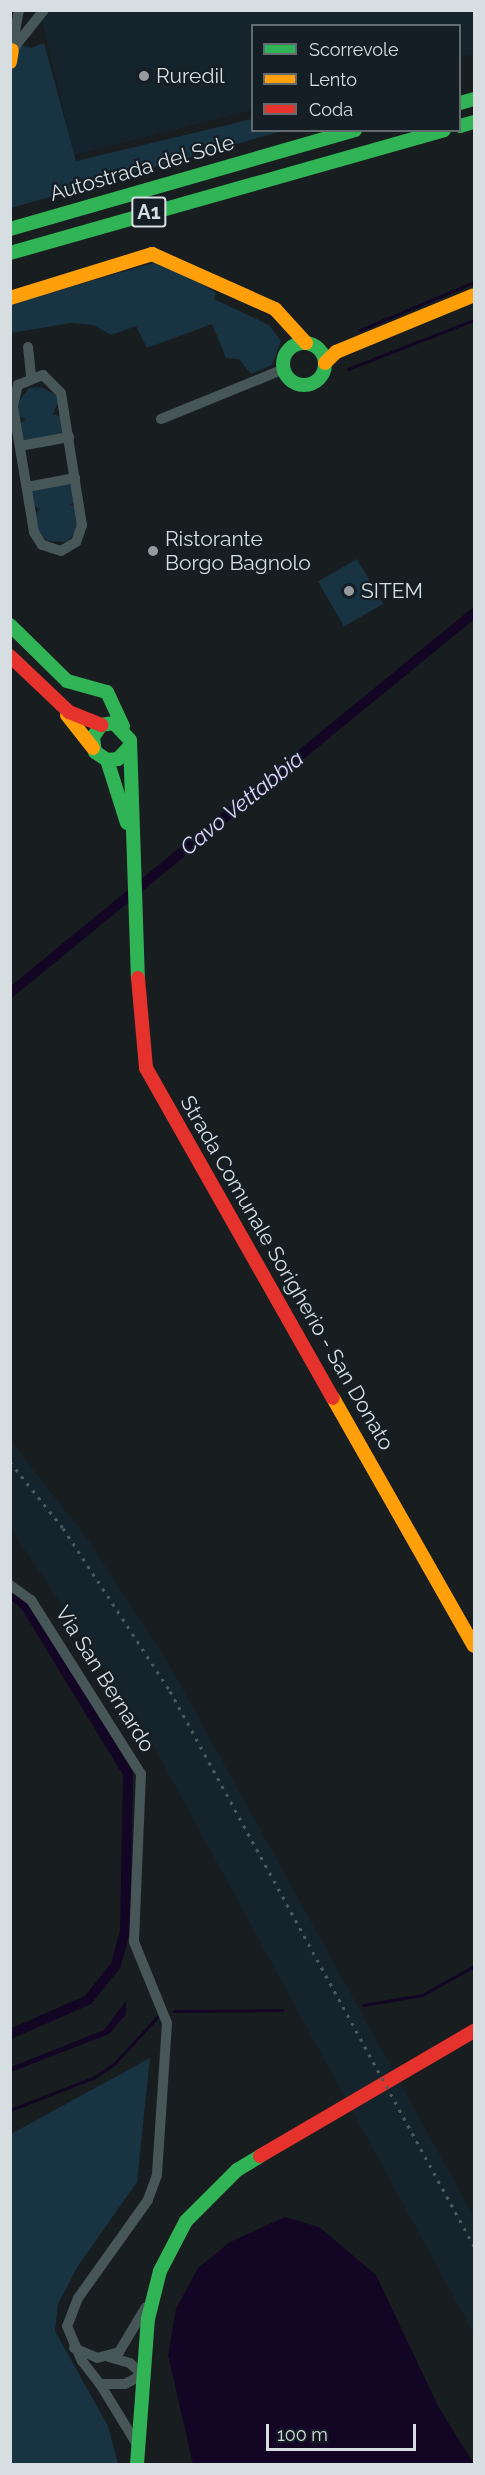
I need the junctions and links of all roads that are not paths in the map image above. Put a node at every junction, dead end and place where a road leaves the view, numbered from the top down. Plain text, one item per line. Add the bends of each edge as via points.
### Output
1 (19, 10) edge
2 (44, 10) edge
3 (11, 56) edge
4 (348, 132) edge
5 (437, 132) edge
6 (10, 229) edge
7 (10, 253) edge
8 (474, 295) edge
9 (10, 298) edge
10 (295, 332) junction
11 (306, 343) junction
12 (28, 347) dead end
13 (290, 349) junction
14 (322, 356) junction
15 (284, 369) junction
16 (31, 376) junction
17 (161, 419) dead end
18 (69, 437) junction
19 (20, 446) junction
20 (75, 478) junction
21 (27, 487) junction
22 (10, 624) edge
23 (10, 656) edge
24 (112, 700) junction
25 (58, 703) junction
26 (102, 725) junction
27 (123, 727) junction
28 (130, 746) junction
29 (93, 748) junction
30 (107, 760) junction
31 (133, 849) junction
32 (10, 1585) edge
33 (474, 1646) edge
34 (474, 2031) edge
35 (155, 2285) junction
36 (74, 2348) junction
37 (109, 2357) junction
38 (142, 2375) junction
39 (100, 2384) junction
40 (138, 2446) junction
41 (136, 2464) edge

1 - 3 street
2 - 3 street
4 - 6 main road, Autostrada del Sole / A1
5 - 7 main road, Autostrada del Sole / A1
8 - 14 main road
9 - 10 main road via 152,254 275,309
10 - 11 main road
10 - 13 main road
11 - 13 main road
11 - 14 main road
12 - 16 street
13 - 15 main road
14 - 15 main road via 322,376 311,384 297,384
15 - 17 street
16 - 18 street via 57,384
16 - 19 street via 14,396
18 - 19 street
18 - 20 street
19 - 21 street
20 - 21 street
20 - 21 street via 81,530 72,546 61,551 38,540
22 - 24 main road via 63,677 104,690
23 - 25 main road
24 - 26 main road
24 - 27 main road
25 - 26 main road
25 - 29 main road
26 - 27 main road
26 - 29 main road
27 - 28 main road
28 - 30 main road via 118,759
28 - 31 main road
29 - 30 main road
30 - 31 main road
31 - 33 main road, Strada Comunale Sorigherio - San Donato via 140,1043 146,1068
32 - 36 street, Via San Bernardo via 31,1600 141,1774 134,1942 167,2023 153,2189 72,2308 67,2326
34 - 35 main road via 416,2070 339,2111 217,2186 176,2236
35 - 37 street via 127,2345
35 - 38 main road
36 - 37 street
36 - 39 street, Via San Bernardo
37 - 38 street via 130,2363
38 - 39 street via 124,2384
38 - 40 main road
39 - 40 street, Via San Bernardo
40 - 41 main road

